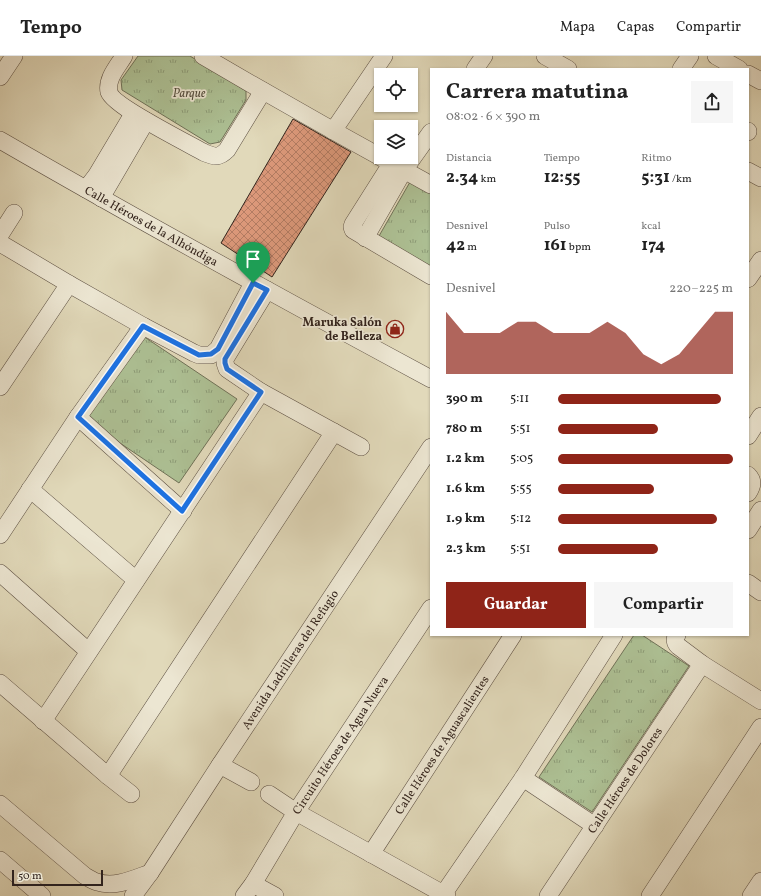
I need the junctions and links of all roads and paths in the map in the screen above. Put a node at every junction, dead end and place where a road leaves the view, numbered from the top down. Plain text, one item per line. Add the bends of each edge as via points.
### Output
1 (14, 56) edge
2 (124, 56) edge
3 (203, 56) edge
4 (484, 56) edge
5 (545, 56) edge
6 (690, 56) edge
7 (716, 56) edge
8 (381, 57) edge
9 (476, 68) edge
10 (566, 68) edge
11 (683, 68) edge
12 (737, 68) edge
13 (749, 75) edge
14 (0, 77) edge
15 (761, 81) edge
16 (263, 91) junction
17 (140, 117) junction
18 (333, 131) junction
19 (430, 133) edge
20 (0, 140) edge
21 (397, 167) junction
22 (749, 172) edge
23 (761, 178) edge
24 (430, 184) edge
25 (86, 189) junction
26 (101, 198) junction
27 (14, 213) dead end
28 (0, 235) edge
29 (0, 243) edge
30 (761, 260) edge
31 (430, 275) edge
32 (749, 278) edge
33 (68, 284) junction
34 (260, 287) junction
35 (143, 326) junction
36 (430, 378) edge
37 (0, 387) edge
38 (261, 392) junction
39 (761, 416) edge
40 (78, 417) junction
41 (334, 432) junction
42 (749, 434) edge
43 (360, 447) dead end
44 (430, 448) edge
45 (30, 489) junction
46 (761, 510) edge
47 (182, 511) junction
48 (749, 528) edge
49 (0, 535) edge
50 (0, 573) edge
51 (136, 580) junction
52 (749, 584) edge
53 (761, 592) edge
54 (430, 610) edge
55 (512, 636) edge
56 (613, 636) edge
57 (676, 636) edge
58 (88, 651) junction
59 (702, 664) junction
60 (0, 683) edge
61 (761, 701) edge
62 (43, 721) junction
63 (761, 727) edge
64 (220, 765) junction
65 (108, 776) junction
66 (523, 778) junction
67 (251, 782) dead end
68 (131, 794) dead end
69 (269, 794) dead end
70 (0, 804) edge
71 (296, 812) junction
72 (595, 826) junction
73 (371, 854) junction
74 (0, 860) edge
75 (150, 873) junction
76 (761, 881) edge
77 (97, 889) edge
78 (248, 890) edge
79 (444, 895) edge
80 (42, 896) edge
81 (133, 896) edge
82 (275, 896) edge
83 (548, 896) edge
84 (650, 896) edge
85 (751, 896) edge

1 - 14 street
2 - 17 street via 110,77 109,91 114,99
3 - 16 street
4 - 9 street
5 - 10 street
6 - 11 street
7 - 12 street
8 - 18 street
13 - 15 street
16 - 17 street via 227,150 219,156 205,153
16 - 18 street
17 - 25 street
17 - 26 street
18 - 21 street
19 - 21 street
20 - 25 street, Calle Héroes de la Alhóndiga
21 - 24 street
21 - 31 street via 352,226 353,230
22 - 23 street
25 - 26 street, Calle Héroes de la Alhóndiga
26 - 34 street, Calle Héroes de la Alhóndiga
27 - 28 street
29 - 33 street
30 - 32 street
33 - 35 street
33 - 37 street
34 - 35 street via 218,349 211,354 199,355
34 - 36 street, Calle Héroes de la Alhóndiga
34 - 38 street via 225,363 227,369
35 - 40 street
38 - 41 street
38 - 47 street
39 - 42 street
40 - 45 street
40 - 47 street
41 - 43 street
41 - 65 street
44 - 64 street, Avenida Ladrilleras del Refugio
45 - 49 street
45 - 51 street
46 - 48 street
47 - 51 street
50 - 58 street
51 - 58 street
52 - 53 street
54 - 71 street, Circuito Héroes de Agua Nueva
55 - 73 street, Calle Héroes de Aguascalientes
56 - 66 street
57 - 59 street via 676,643
58 - 62 street
59 - 61 street
59 - 72 street, Calle Héroes de Dolores
60 - 62 street
62 - 65 street
63 - 84 street
64 - 67 street
64 - 75 street, Avenida Ladrilleras del Refugio
65 - 68 street
66 - 72 street
66 - 79 street
69 - 71 street
70 - 77 street
71 - 73 street
71 - 78 street, Circuito Héroes de Agua Nueva
72 - 83 street, Calle Héroes de Dolores
73 - 79 street
74 - 80 street
75 - 77 street
75 - 81 street, Avenida Ladrilleras del Refugio
76 - 85 street
78 - 82 street, Circuito Héroes de Agua Nueva

